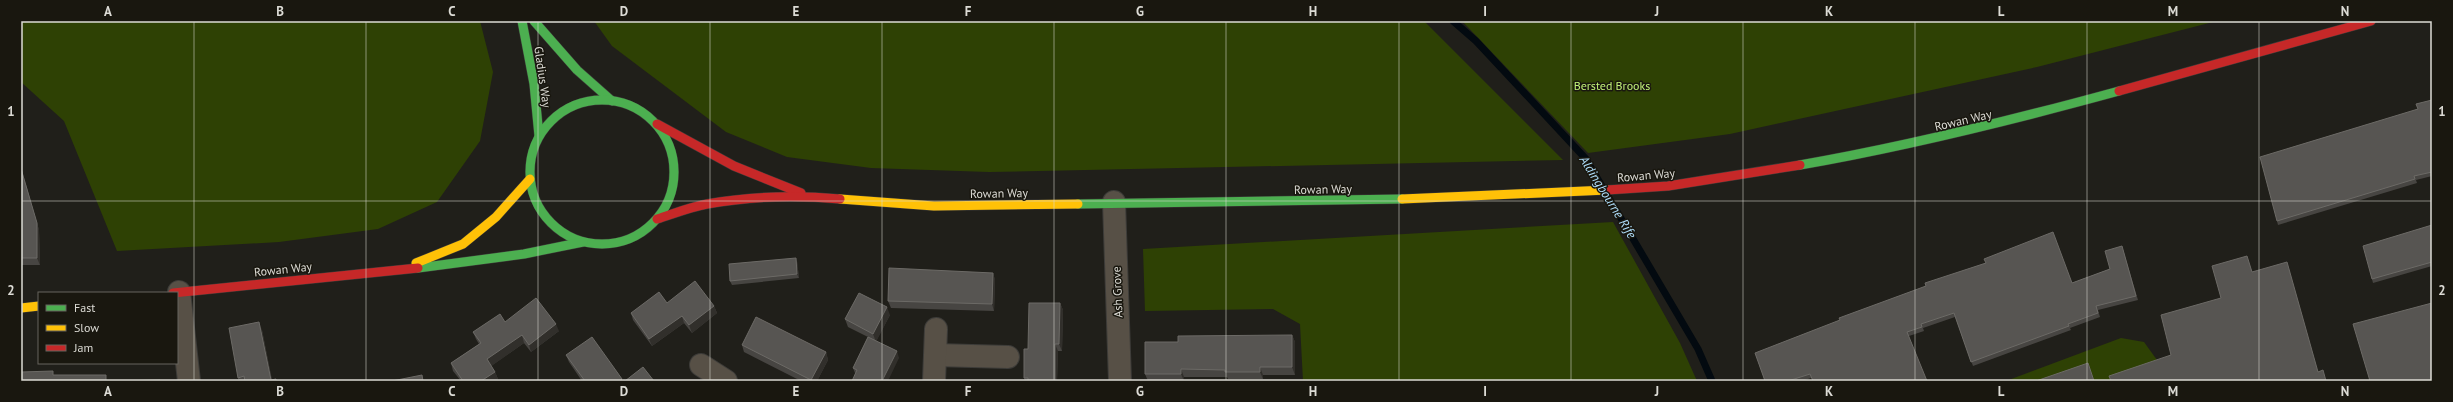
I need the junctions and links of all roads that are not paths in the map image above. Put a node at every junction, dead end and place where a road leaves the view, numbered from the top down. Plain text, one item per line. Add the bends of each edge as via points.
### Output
1 (522, 21) edge
2 (534, 21) edge
3 (2371, 21) edge
4 (612, 101) junction
5 (656, 123) junction
6 (539, 136) junction
7 (530, 179) junction
8 (808, 196) junction
9 (1114, 202) junction
10 (657, 219) junction
11 (583, 242) junction
12 (396, 270) junction
13 (178, 293) edge
14 (38, 306) edge
15 (178, 307) edge
16 (21, 308) edge
17 (936, 329) dead end
18 (936, 355) junction
19 (1008, 357) dead end
20 (701, 365) dead end
21 (189, 381) edge
22 (726, 381) edge
23 (934, 381) edge
24 (1120, 381) edge

1 - 6 main road, Gladius Way via 534,84
2 - 4 main road, Gladius Way via 577,70
3 - 9 main road, Rowan Way via 1993,126 1889,149 1746,175 1653,188 1554,194 1325,201
4 - 5 main road via 643,112
4 - 6 main road via 591,101 570,108 552,120
5 - 8 main road, Rowan Way via 734,166
5 - 10 main road via 667,141 674,160 674,182
6 - 7 main road via 530,165
7 - 11 main road via 535,200 547,219 563,233
7 - 12 main road, Rowan Way via 496,218 462,244
8 - 9 main road, Rowan Way via 934,206
8 - 10 main road, Rowan Way via 748,198 705,204
9 - 24 street, Ash Grove
10 - 11 main road via 642,232 623,241 604,244
11 - 12 main road, Rowan Way via 524,255 445,267
12 - 13 main road, Rowan Way
14 - 16 main road
15 - 21 street
17 - 18 street
18 - 19 street
18 - 23 street
20 - 22 street

